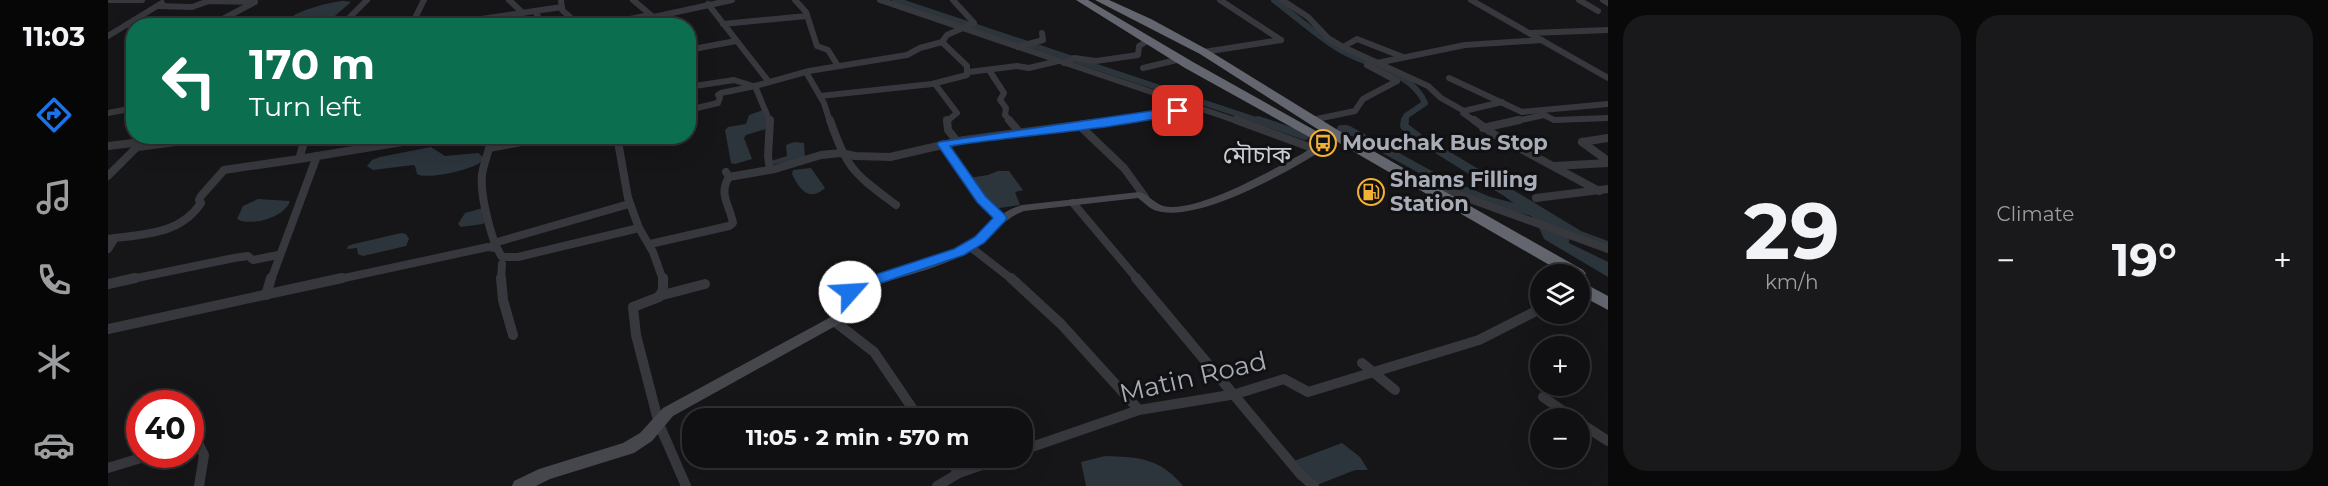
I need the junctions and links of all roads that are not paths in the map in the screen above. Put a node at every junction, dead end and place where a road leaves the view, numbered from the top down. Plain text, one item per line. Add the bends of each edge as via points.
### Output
1 (108, 0) edge
2 (142, 0) edge
3 (368, 0) edge
4 (424, 0) edge
5 (509, 0) edge
6 (633, 0) edge
7 (732, 0) edge
8 (795, 0) edge
9 (880, 0) edge
10 (953, 0) edge
11 (1082, 0) edge
12 (1100, 0) edge
13 (1220, 0) edge
14 (1282, 0) edge
15 (1471, 0) edge
16 (1579, 0) edge
17 (1603, 0) edge
18 (205, 1) edge
19 (257, 1) edge
20 (163, 2) edge
21 (680, 2) dead end
22 (1608, 3) edge
23 (561, 4) edge
24 (708, 4) junction
25 (687, 9) junction
26 (535, 11) junction
27 (1598, 11) dead end
28 (523, 13) junction
29 (807, 16) junction
30 (497, 17) joint
31 (137, 18) edge
32 (225, 18) edge
33 (349, 18) edge
34 (415, 18) edge
35 (490, 18) edge
36 (539, 18) edge
37 (570, 18) edge
38 (651, 18) edge
39 (659, 18) edge
40 (723, 24) junction
41 (126, 25) edge
42 (963, 28) junction
43 (1608, 30) edge
44 (1042, 33) dead end
45 (1529, 33) junction
46 (108, 36) edge
47 (1176, 36) junction
48 (1542, 40) junction
49 (736, 41) junction
50 (1151, 41) junction
51 (942, 42) junction
52 (1022, 46) junction
53 (1343, 46) junction
54 (696, 48) edge
55 (1204, 52) junction
56 (1403, 57) junction
57 (1066, 60) junction
58 (1182, 60) junction
59 (1220, 62) junction
60 (1376, 63) junction
61 (837, 66) junction
62 (1143, 68) dead end
63 (989, 70) junction
64 (806, 72) junction
65 (969, 72) junction
66 (1449, 78) dead end
67 (1608, 78) edge
68 (769, 82) junction
69 (935, 84) junction
70 (696, 86) edge
71 (755, 86) junction
72 (820, 96) junction
73 (1502, 102) junction
74 (1608, 104) edge
75 (696, 108) edge
76 (1199, 108) junction
77 (126, 110) edge
78 (1464, 111) junction
79 (108, 113) edge
80 (1608, 118) edge
81 (1312, 120) junction
82 (1080, 126) junction
83 (1483, 128) junction
84 (1020, 133) junction
85 (957, 138) junction
86 (1608, 138) edge
87 (126, 142) edge
88 (941, 142) junction
89 (1328, 142) junction
90 (137, 144) edge
91 (139, 144) edge
92 (161, 144) edge
93 (304, 144) edge
94 (390, 144) edge
95 (490, 144) edge
96 (618, 144) edge
97 (108, 146) edge
98 (1315, 149) junction
99 (841, 153) junction
100 (317, 156) junction
101 (299, 159) junction
102 (1608, 162) edge
103 (1554, 166) junction
104 (770, 170) junction
105 (1401, 174) junction
106 (108, 176) edge
107 (1603, 190) edge
108 (1145, 197) junction
109 (1536, 198) dead end
110 (1073, 203) junction
111 (629, 204) junction
112 (896, 205) dead end
113 (1000, 218) junction
114 (639, 228) junction
115 (111, 238) edge
116 (650, 244) junction
117 (494, 246) junction
118 (969, 246) junction
119 (108, 249) edge
120 (1608, 249) edge
121 (278, 255) junction
122 (502, 264) dead end
123 (1540, 264) edge
124 (1559, 264) edge
125 (1590, 282) edge
126 (108, 284) edge
127 (705, 284) dead end
128 (1608, 292) edge
129 (1590, 293) edge
130 (266, 295) junction
131 (660, 296) junction
132 (1608, 304) edge
133 (1530, 314) edge
134 (834, 321) junction
135 (108, 329) edge
136 (513, 335) dead end
137 (1366, 367) junction
138 (1395, 390) dead end
139 (1236, 394) junction
140 (1543, 397) dead end
141 (912, 408) edge
142 (1559, 408) edge
143 (1139, 410) junction
144 (661, 420) junction
145 (1590, 429) edge
146 (1608, 441) edge
147 (1033, 447) edge
148 (126, 463) edge
149 (108, 468) edge
150 (202, 468) edge
151 (955, 468) edge
152 (973, 468) edge
153 (959, 473) junction
154 (199, 486) edge
155 (520, 486) edge
156 (686, 486) edge
157 (937, 486) edge
158 (1314, 486) edge

1 - 2 street
3 - 33 street
4 - 34 street
5 - 28 street
6 - 38 street
7 - 24 street
8 - 29 street
9 - 42 street
10 - 42 street via 974,23
11 - 50 highway
12 - 47 highway
13 - 55 street via 1281,40
14 - 53 street
15 - 45 street
16 - 27 street
17 - 22 street
18 - 19 street
18 - 20 street via 192,7
19 - 32 street
20 - 31 street
21 - 25 street
23 - 26 street
23 - 37 street
24 - 25 street
24 - 40 street
25 - 39 street
26 - 28 street
26 - 36 street
28 - 30 street
29 - 40 street
29 - 61 street via 817,46 828,50
30 - 35 street
40 - 49 street
41 - 46 street
42 - 51 street via 947,35
42 - 52 street
43 - 45 street
44 - 52 street via 1043,40
45 - 48 street
47 - 50 highway via 1176,43
47 - 55 highway
48 - 56 street via 1466,45
48 - 67 street
49 - 54 street
49 - 68 street
50 - 57 street via 1139,46 1138,55 1134,56
50 - 58 highway
51 - 61 street via 907,55
51 - 65 street
52 - 57 street
53 - 56 street via 1358,39
53 - 60 street
55 - 59 highway
56 - 60 street
57 - 63 street via 1029,68
57 - 76 street
58 - 59 highway via 1193,55
58 - 62 street
58 - 89 highway
59 - 81 highway
60 - 78 street via 1428,86
60 - 81 street via 1367,65 1397,81 1363,99 1355,111
61 - 64 street
63 - 65 street
63 - 84 street via 1004,93 1000,100 1006,108 1005,115
64 - 68 street
64 - 72 street
65 - 69 street
66 - 73 street
68 - 71 street
69 - 72 street
69 - 85 street via 957,112 946,121
70 - 71 street via 734,80
71 - 75 street via 721,93 718,103
71 - 104 street via 771,123
72 - 99 street
73 - 74 street via 1522,112
73 - 78 street
76 - 82 street
76 - 98 street
77 - 79 street
78 - 83 street
80 - 83 street via 1554,120 1544,115
81 - 105 highway
82 - 84 street
82 - 108 street via 1135,180
83 - 103 street
84 - 85 street
85 - 88 street
86 - 102 street via 1582,142
87 - 97 street
88 - 99 street via 890,157
88 - 113 street via 981,200
89 - 98 street
89 - 123 highway
90 - 106 street
91 - 92 street via 138,147
93 - 101 street
94 - 100 street
95 - 117 street via 482,188
96 - 111 street
98 - 108 street via 1298,162 1198,207 1163,209 1154,207
99 - 104 street via 810,157
99 - 112 street via 856,175
100 - 101 street
100 - 121 street
101 - 115 street via 225,170 201,196 200,206 188,221 173,228
102 - 103 street
103 - 107 street
104 - 116 street via 731,174 723,188 723,199 733,223 729,226
105 - 120 street
105 - 124 highway
107 - 109 street
108 - 110 street
110 - 113 street via 1022,208
110 - 139 street
111 - 114 street
111 - 117 street
113 - 118 street via 988,233
114 - 116 street
114 - 117 street via 507,258 499,255
115 - 119 street
116 - 131 street via 663,281
117 - 130 street
118 - 134 street via 852,289 850,305
118 - 143 street via 1002,270 1061,324
121 - 126 street via 253,260 248,256 234,258
121 - 130 street
122 - 136 street via 501,300
125 - 128 highway
127 - 131 street
129 - 132 highway
130 - 135 street
131 - 144 street via 635,305 632,310
133 - 137 street, Matin Road via 1479,340
134 - 141 street via 874,352
134 - 144 street via 677,406
137 - 138 street
137 - 139 street, Matin Road via 1308,392 1284,379
139 - 143 street, Matin Road
139 - 158 street
140 - 142 street
143 - 147 street, Matin Road
144 - 155 street via 646,437 628,448 545,474
144 - 156 street
145 - 146 street
148 - 149 street
150 - 154 street
151 - 153 street
152 - 153 street
153 - 157 street

